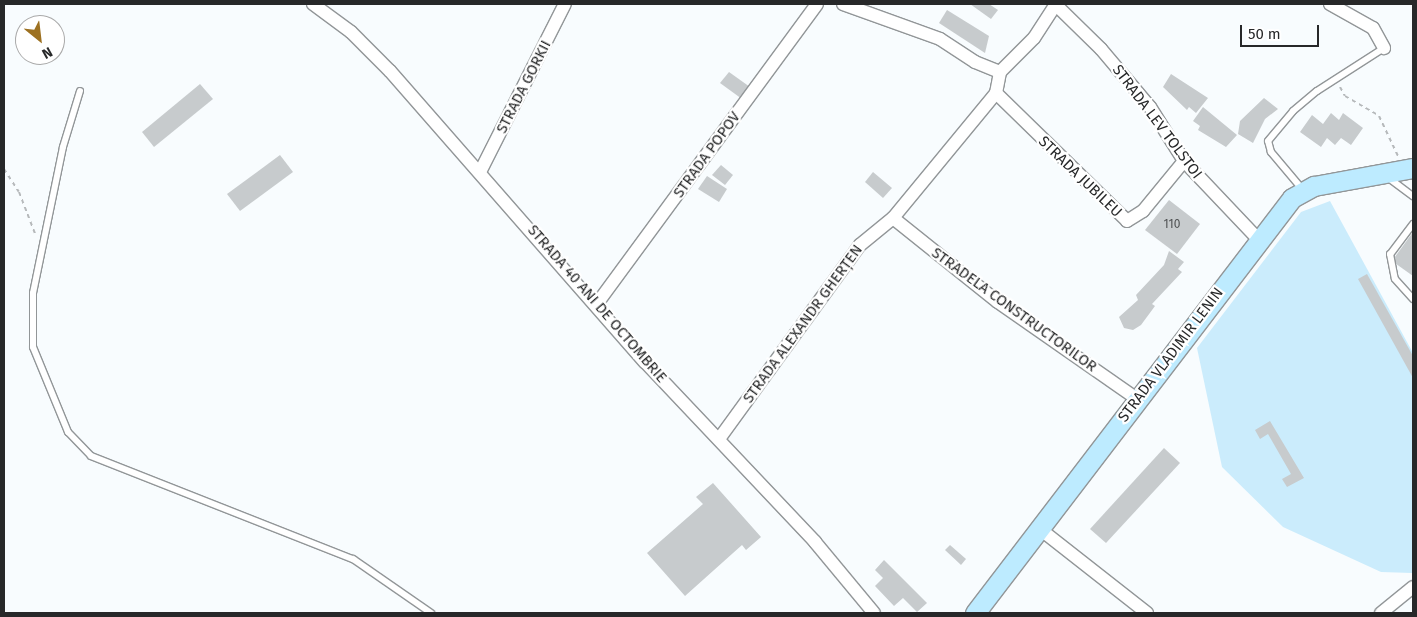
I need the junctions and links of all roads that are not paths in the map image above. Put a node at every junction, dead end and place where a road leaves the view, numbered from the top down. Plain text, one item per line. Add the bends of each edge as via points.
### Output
1 (313, 4) edge
2 (565, 4) edge
3 (817, 4) edge
4 (844, 4) edge
5 (1056, 4) edge
6 (1330, 4) edge
7 (1384, 48) joint
8 (1000, 72) junction
9 (80, 91) dead end
10 (996, 94) junction
11 (1184, 161) junction
12 (1408, 169) edge
13 (481, 170) junction
14 (1382, 174) junction
15 (1303, 190) junction
16 (1413, 196) edge
17 (893, 218) junction
18 (1413, 224) edge
19 (1258, 239) junction
20 (1413, 299) edge
21 (596, 305) junction
22 (1137, 399) junction
23 (719, 438) junction
24 (1040, 529) junction
25 (1413, 587) edge
26 (431, 613) edge
27 (874, 613) edge
28 (975, 613) edge
29 (1147, 613) edge
30 (1380, 613) edge

1 - 13 street, STRADA 40 ANI DE OCTOMBRIE via 379,59
2 - 13 street, STRADA GORKII
3 - 21 street, STRADA POPOV
4 - 8 street via 940,39 975,62
5 - 8 street via 1034,38
5 - 11 street, STRADA LEV TOLSTOI via 1101,48 1150,107
6 - 7 street via 1373,28
7 - 15 lane via 1293,111 1268,141 1271,152
8 - 10 street, STRADA ALEXANDR GHERȚEN
9 - 26 lane via 41,244 33,293 33,347 68,432 91,456 353,560
10 - 11 street, STRADA JUBILEU via 1127,221 1143,211
10 - 17 street, STRADA ALEXANDR GHERȚEN
11 - 19 street, STRADA LEV TOLSTOI
12 - 14 main road
13 - 21 street, STRADA 40 ANI DE OCTOMBRIE
14 - 15 main road
14 - 16 lane
15 - 19 main road, STRADA VLADIMIR LENIN
17 - 22 street, STRADELA CONSTRUCTORILOR via 998,302
17 - 23 street, STRADA ALEXANDR GHERȚEN via 860,245
18 - 20 lane via 1390,254 1395,279
19 - 22 main road, STRADA VLADIMIR LENIN
21 - 23 street, STRADA 40 ANI DE OCTOMBRIE
22 - 24 main road, STRADA VLADIMIR LENIN
23 - 27 street, STRADA 40 ANI DE OCTOMBRIE
24 - 28 main road, STRADA VLADIMIR LENIN
24 - 29 street
25 - 30 street

